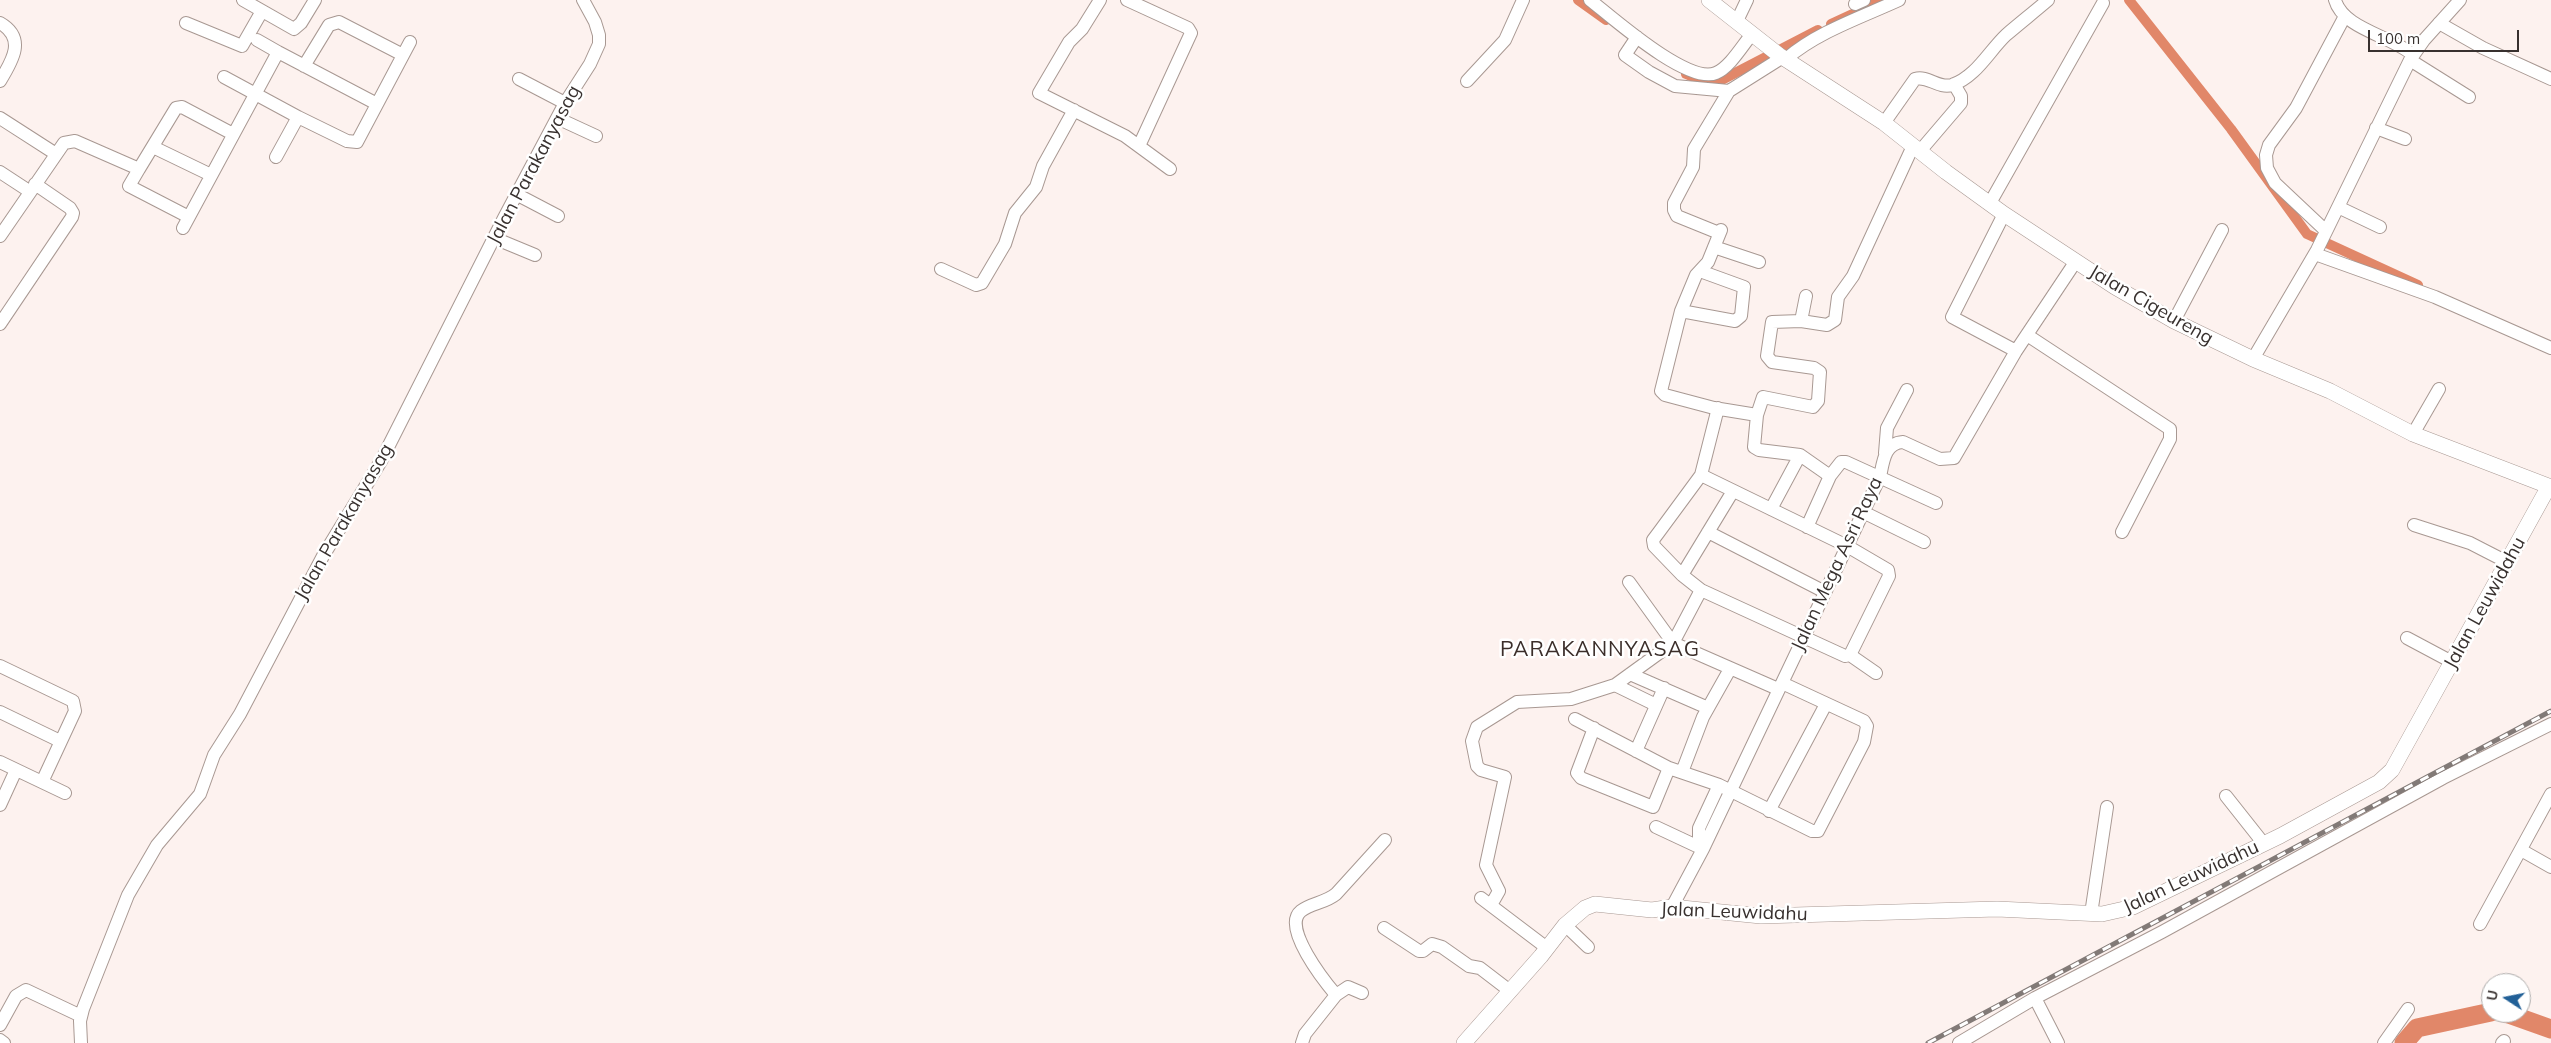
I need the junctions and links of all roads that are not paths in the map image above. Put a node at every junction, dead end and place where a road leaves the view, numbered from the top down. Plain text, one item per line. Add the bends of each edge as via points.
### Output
1 (243, 0) edge
2 (315, 0) edge
3 (583, 0) edge
4 (1100, 0) edge
5 (1127, 0) edge
6 (1523, 0) edge
7 (1590, 0) edge
8 (1709, 0) edge
9 (1747, 0) edge
10 (1899, 0) edge
11 (2048, 0) edge
12 (2335, 0) edge
13 (2460, 0) edge
14 (2102, 3) dead end
15 (262, 11) junction
16 (2345, 16) junction
17 (1736, 21) junction
18 (0, 23) edge
19 (186, 23) dead end
20 (2439, 23) junction
21 (1752, 34) junction
22 (257, 40) dead end
23 (410, 42) dead end
24 (1633, 42) junction
25 (278, 52) junction
26 (1779, 54) junction
27 (403, 55) junction
28 (2411, 58) junction
29 (304, 66) junction
30 (224, 77) dead end
31 (2551, 78) edge
32 (1, 79) edge
33 (519, 79) dead end
34 (1467, 81) dead end
35 (1954, 84) junction
36 (1729, 91) junction
37 (255, 92) junction
38 (2469, 97) dead end
39 (565, 103) junction
40 (377, 104) junction
41 (1074, 110) junction
42 (298, 117) junction
43 (0, 118) edge
44 (557, 118) junction
45 (1884, 123) junction
46 (2376, 128) junction
47 (233, 134) junction
48 (596, 136) dead end
49 (2405, 139) dead end
50 (1139, 146) junction
51 (153, 147) junction
52 (1917, 149) junction
53 (56, 154) junction
54 (276, 157) dead end
55 (139, 168) junction
56 (1170, 169) dead end
57 (0, 172) edge
58 (211, 176) junction
59 (32, 187) junction
60 (516, 194) junction
61 (1990, 203) junction
62 (2338, 206) junction
63 (2004, 214) junction
64 (558, 216) dead end
65 (2380, 227) dead end
66 (2222, 230) dead end
67 (1, 233) edge
68 (2325, 235) junction
69 (494, 238) junction
70 (1714, 247) junction
71 (2316, 252) junction
72 (535, 255) dead end
73 (1759, 262) dead end
74 (2076, 262) junction
75 (940, 269) dead end
76 (1700, 271) junction
77 (1806, 296) dead end
78 (1681, 311) junction
79 (1801, 321) junction
80 (2174, 321) junction
81 (0, 324) edge
82 (2027, 335) junction
83 (2551, 348) edge
84 (2016, 350) junction
85 (2252, 359) junction
86 (2439, 389) dead end
87 (1907, 390) dead end
88 (1718, 408) junction
89 (1757, 414) junction
90 (2413, 434) junction
91 (1885, 453) junction
92 (1800, 455) junction
93 (1701, 475) junction
94 (1830, 476) junction
95 (1880, 477) junction
96 (2550, 486) edge
97 (1734, 492) junction
98 (1936, 503) dead end
99 (1771, 509) junction
100 (1863, 512) junction
101 (2414, 525) dead end
102 (1807, 528) junction
103 (1708, 532) junction
104 (2122, 532) dead end
105 (1924, 542) dead end
106 (1847, 546) junction
107 (2507, 562) junction
108 (1682, 575) junction
109 (1630, 582) dead end
110 (1701, 590) junction
111 (1825, 592) junction
112 (1803, 637) junction
113 (2406, 638) dead end
114 (1673, 643) junction
115 (1850, 655) junction
116 (2452, 662) junction
117 (0, 666) edge
118 (1730, 669) junction
119 (1876, 672) dead end
120 (1630, 674) junction
121 (1615, 685) junction
122 (1780, 686) junction
123 (1664, 688) junction
124 (1826, 704) junction
125 (1656, 705) junction
126 (1708, 708) junction
127 (0, 712) edge
128 (1574, 719) dead end
129 (2551, 724) edge
130 (1594, 728) junction
131 (60, 741) junction
132 (1636, 751) junction
133 (0, 762) edge
134 (1670, 768) junction
135 (16, 770) junction
136 (1682, 772) junction
137 (42, 782) junction
138 (1724, 788) junction
139 (65, 793) dead end
140 (2551, 794) edge
141 (2226, 796) dead end
142 (0, 805) edge
143 (2107, 808) dead end
144 (1769, 811) junction
145 (1656, 827) dead end
146 (1385, 840) dead end
147 (2264, 844) junction
148 (1704, 846) junction
149 (2520, 850) junction
150 (2551, 867) edge
151 (1672, 907) junction
152 (2091, 914) junction
153 (2480, 924) dead end
154 (1565, 925) junction
155 (1384, 928) dead end
156 (1588, 947) dead end
157 (1547, 948) junction
158 (1510, 991) junction
159 (1362, 993) dead end
160 (1336, 995) junction
161 (2035, 998) junction
162 (2408, 1009) dead end
163 (81, 1016) junction
164 (0, 1025) edge
165 (0, 1040) edge
166 (4, 1043) edge
167 (82, 1043) edge
168 (1302, 1043) edge
169 (1464, 1043) edge
170 (1960, 1043) edge
171 (2058, 1043) edge
172 (2384, 1043) edge

1 - 15 street
2 - 15 street via 294,29
3 - 39 street, Jalan Parakanyasag via 595,22 599,44
4 - 41 street via 1082,29 1069,42 1039,93
5 - 50 street via 1188,28 1191,33
6 - 34 street via 1505,40
7 - 24 street
8 - 17 street, Jalan Cigeureng
9 - 17 street
10 - 26 street via 1796,50
11 - 35 street via 2005,36 1984,61
12 - 16 street
13 - 20 street
14 - 61 street
15 - 19 street via 242,46
16 - 28 street
16 - 68 street via 2296,108 2269,145 2266,155 2267,168 2275,183
17 - 21 street, Jalan Cigeureng
18 - 32 street via 13,31 16,38
20 - 28 street
20 - 31 street via 2483,48
21 - 24 street via 1724,68 1708,75 1698,75
21 - 26 street, Jalan Cigeureng
22 - 25 street
23 - 27 street
24 - 36 street via 1625,55 1675,86
25 - 29 street
25 - 37 street
26 - 36 street
26 - 45 street, Jalan Cigeureng
27 - 29 street via 334,22 329,24
27 - 40 street
28 - 38 street
28 - 46 street
29 - 40 street
30 - 37 street
33 - 39 street
35 - 45 street via 1940,86 1915,79
35 - 52 street via 1961,103
36 - 70 street via 1694,149 1693,167 1674,203 1677,216 1720,231
37 - 42 street
37 - 47 street
39 - 44 street, Jalan Parakanyasag
40 - 42 street via 356,142 352,143
41 - 50 street
41 - 75 street via 1042,166 1036,187 1014,216 1005,244 982,283 976,285
42 - 54 street
43 - 53 street
44 - 48 street
44 - 60 street, Jalan Parakanyasag
45 - 52 street, Jalan Cigeureng
46 - 49 street
46 - 62 street
47 - 51 street via 179,107
47 - 58 street
50 - 56 street
51 - 55 street
51 - 58 street
52 - 61 street, Jalan Cigeureng
52 - 79 street via 1853,276 1838,297 1835,320 1828,325
53 - 55 street via 64,143 75,141
53 - 59 street
55 - 58 street via 129,186 185,222
57 - 59 street
59 - 67 street
59 - 81 street via 70,208 73,213
60 - 64 street
60 - 69 street, Jalan Parakanyasag
61 - 63 street, Jalan Cigeureng
62 - 65 street
62 - 68 street
63 - 74 street, Jalan Cigeureng
63 - 84 street via 1952,317
66 - 80 street
68 - 71 street
69 - 72 street
69 - 163 street, Jalan Parakanyasag via 381,461 323,556 240,714 214,755 200,794 157,845 128,894
70 - 73 street
70 - 76 street
71 - 83 street via 2435,297
71 - 85 street
74 - 80 street, Jalan Cigeureng
74 - 82 street, Jalan Mega Asri Raya
76 - 78 street
76 - 78 street via 1744,287 1741,316 1735,321
77 - 79 street
78 - 88 street via 1661,391 1665,395
79 - 89 street via 1772,322 1767,356 1772,362 1814,368 1820,372 1817,404 1813,407 1765,397 1761,399
80 - 85 street, Jalan Cigeureng
82 - 84 street, Jalan Mega Asri Raya
82 - 104 street via 2170,429 2170,439
84 - 91 street, Jalan Mega Asri Raya via 1954,458 1940,459 1900,442
85 - 90 street, Jalan Cigeureng via 2330,391
86 - 90 street
87 - 91 street via 1887,428
88 - 89 street
88 - 93 street
89 - 92 street via 1756,448
90 - 96 street, Jalan Cigeureng
91 - 95 street, Jalan Mega Asri Raya
92 - 94 street
92 - 99 street
93 - 97 street
93 - 108 street via 1653,540 1658,552
94 - 95 street via 1843,461
94 - 102 street
95 - 98 street
95 - 100 street, Jalan Mega Asri Raya
96 - 107 street, Jalan Leuwidahu
97 - 99 street
97 - 103 street
99 - 102 street
100 - 105 street
100 - 106 street, Jalan Mega Asri Raya
101 - 107 street via 2470,543
102 - 106 street
103 - 108 street
103 - 111 street
106 - 111 street, Jalan Mega Asri Raya
106 - 115 street via 1888,570 1889,576
107 - 116 street, Jalan Leuwidahu
108 - 110 street
109 - 114 street
110 - 112 street
110 - 114 street
111 - 112 street, Jalan Mega Asri Raya
112 - 115 street via 1845,656
112 - 122 street, Jalan Mega Asri Raya
113 - 116 street
114 - 118 street
114 - 120 street
115 - 119 street
116 - 147 street, Jalan Leuwidahu via 2387,776
117 - 131 street via 73,701 75,711
118 - 122 street
118 - 126 street
120 - 121 street
120 - 123 street
121 - 125 street
121 - 157 street via 1571,699 1517,702 1477,727 1472,741 1477,766 1505,777 1486,865 1498,891 1486,901
122 - 124 street
122 - 138 street, Jalan Mega Asri Raya
123 - 125 street
123 - 126 street
124 - 144 street
124 - 144 street via 1864,721 1867,734 1820,828 1812,831
125 - 132 street
126 - 136 street
127 - 131 street
128 - 130 street
129 - 161 street
130 - 132 street
130 - 134 street via 1577,773 1581,778 1653,807
131 - 137 street
132 - 134 street
133 - 135 street
134 - 136 street
135 - 137 street
135 - 142 street
136 - 138 street
137 - 139 street
138 - 144 street
138 - 148 street, Jalan Mega Asri Raya
140 - 149 street
141 - 147 street
143 - 152 street
145 - 148 street
146 - 160 street via 1336,894 1301,911 1297,918 1304,950
147 - 152 street, Jalan Leuwidahu via 2132,907
148 - 151 street, Jalan Mega Asri Raya
149 - 150 street
149 - 153 street
151 - 152 street, Jalan Leuwidahu via 1761,916 1997,909
151 - 154 street, Jalan Leuwidahu via 1652,910 1604,904 1585,908
154 - 156 street
154 - 157 street, Jalan Leuwidahu
155 - 158 street via 1420,951 1432,944 1442,947 1470,966 1480,968
157 - 158 street, Jalan Leuwidahu
158 - 169 street, Jalan Leuwidahu
159 - 160 street via 1348,987
160 - 168 street via 1305,1034
161 - 170 street
161 - 171 street
162 - 172 street
163 - 164 street via 26,990 16,996
163 - 167 street, Jalan Parakanyasag
165 - 166 street

